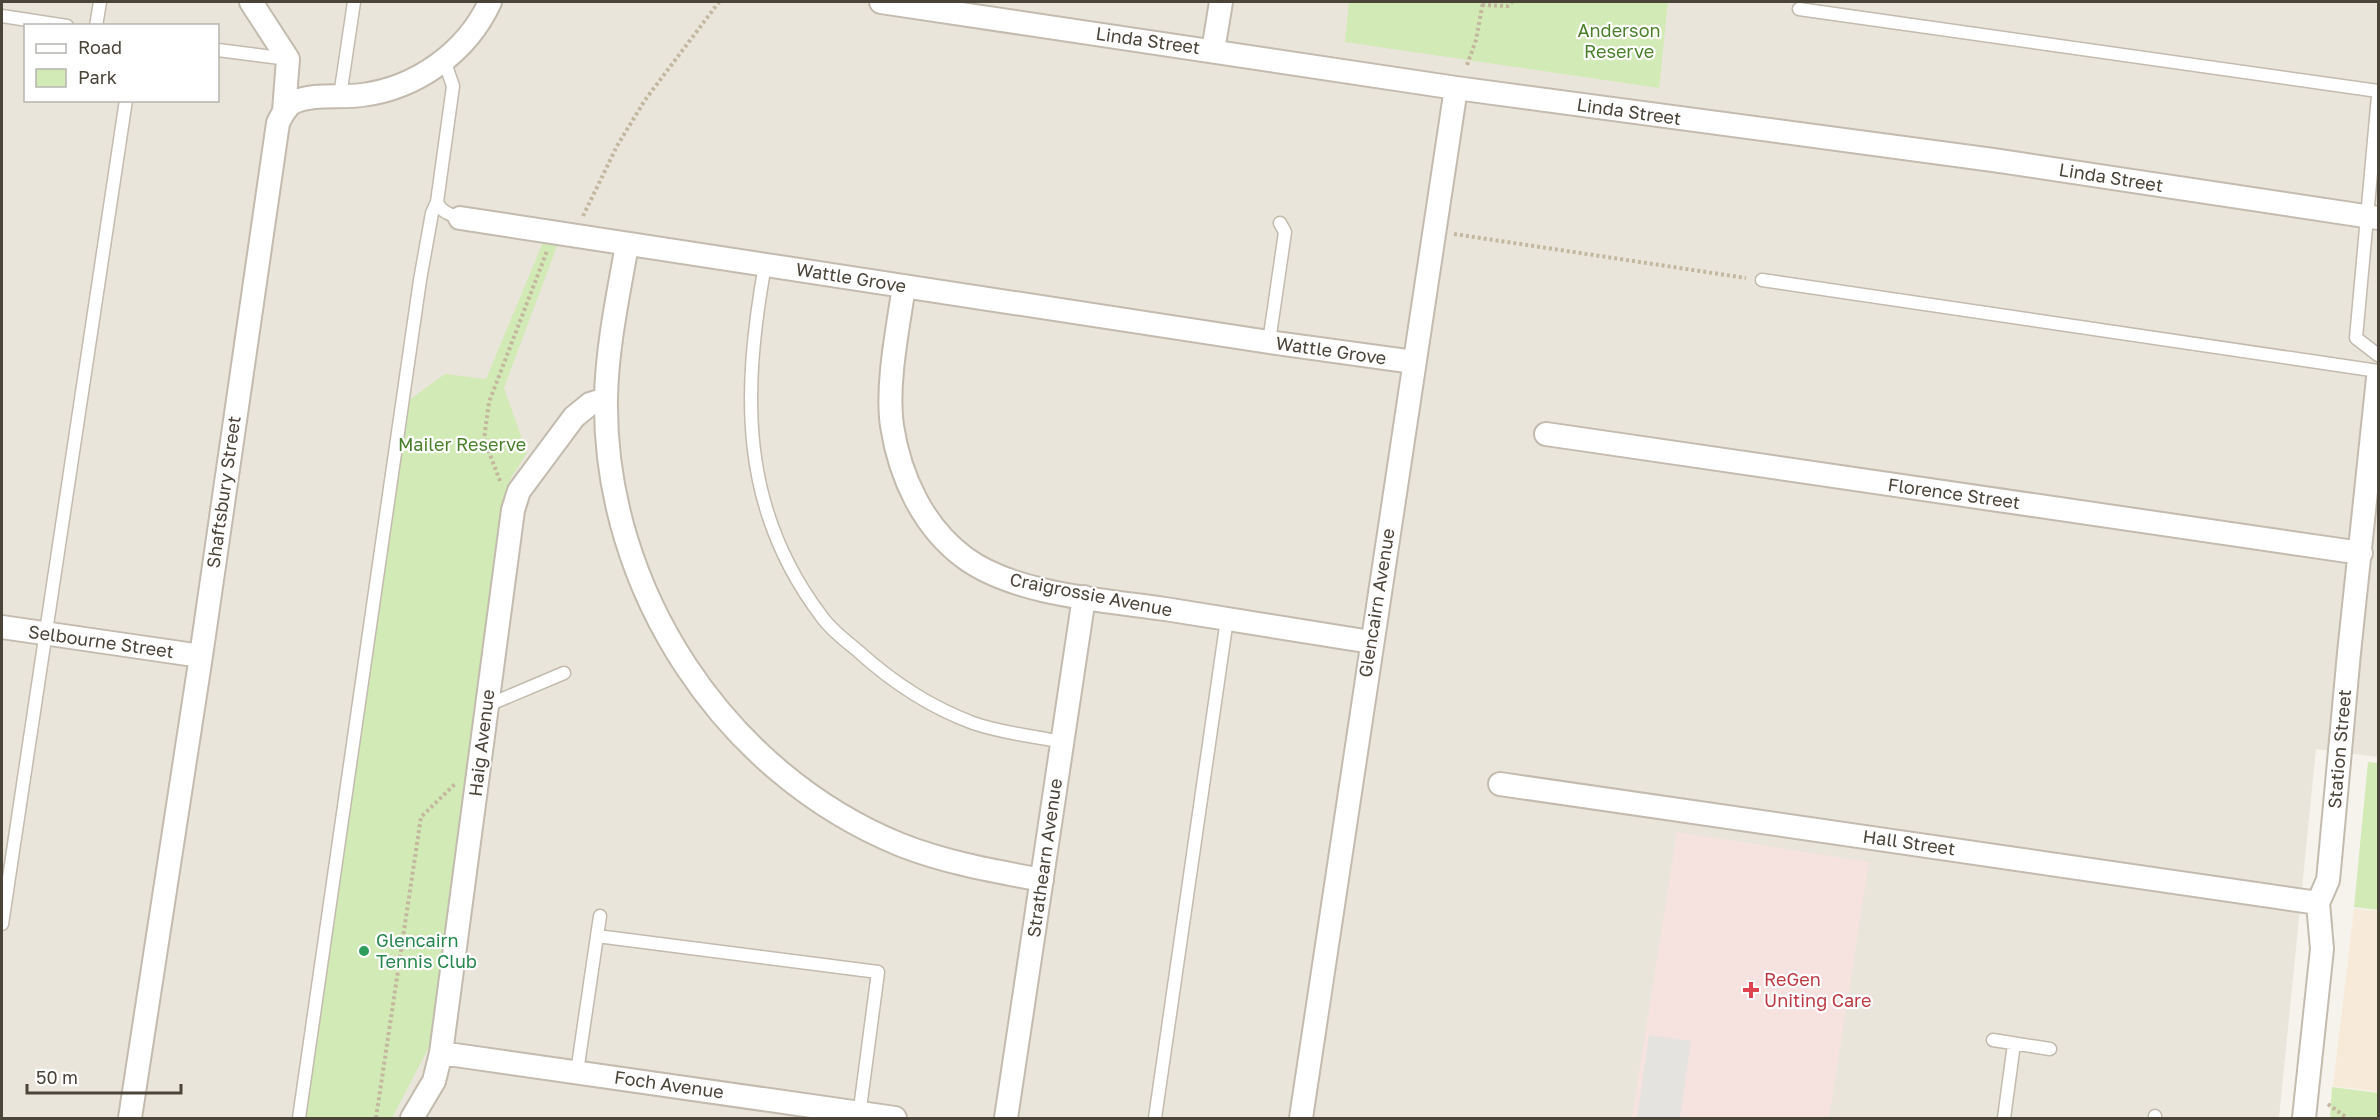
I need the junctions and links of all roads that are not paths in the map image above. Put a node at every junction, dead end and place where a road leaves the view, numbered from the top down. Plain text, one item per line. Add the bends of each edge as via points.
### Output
1 (100, 2) edge
2 (251, 2) edge
3 (354, 2) edge
4 (490, 2) edge
5 (881, 2) edge
6 (1221, 2) edge
7 (1799, 9) dead end
8 (2, 16) edge
9 (54, 24) edge
10 (96, 24) edge
11 (219, 50) edge
12 (1214, 51) junction
13 (288, 59) junction
14 (444, 60) junction
15 (1455, 88) junction
16 (2379, 91) edge
17 (340, 96) junction
18 (2379, 96) edge
19 (126, 102) edge
20 (284, 111) junction
21 (437, 202) junction
22 (460, 218) joint
23 (2373, 218) edge
24 (1280, 223) dead end
25 (627, 245) junction
26 (765, 265) junction
27 (1762, 280) road end
28 (904, 286) junction
29 (1269, 342) junction
30 (2379, 355) edge
31 (1414, 362) junction
32 (2379, 371) edge
33 (2379, 378) edge
34 (606, 399) junction
35 (1546, 434) dead end
36 (2361, 553) junction
37 (1084, 597) junction
38 (1227, 619) junction
39 (2, 627) edge
40 (45, 633) junction
41 (1371, 642) junction
42 (201, 656) junction
43 (564, 673) dead end
44 (486, 706) junction
45 (1062, 742) junction
46 (1500, 784) dead end
47 (1042, 880) junction
48 (2318, 903) junction
49 (600, 916) dead end
50 (2, 924) edge
51 (597, 936) junction
52 (1993, 1040) dead end
53 (2014, 1044) junction
54 (2050, 1049) dead end
55 (441, 1053) junction
56 (577, 1072) junction
57 (859, 1116) edge
58 (130, 1119) edge
59 (299, 1119) edge
60 (412, 1119) edge
61 (896, 1119) edge
62 (1006, 1119) edge
63 (1155, 1119) edge
64 (1301, 1119) edge
65 (2004, 1119) edge
66 (2304, 1119) edge

1 - 10 lane
2 - 13 street
3 - 17 lane
4 - 14 street via 459,47
5 - 12 street, Linda Street
6 - 12 street
7 - 16 lane
8 - 9 lane
11 - 13 lane
12 - 15 street, Linda Street
13 - 20 street, Shaftsbury Street
14 - 17 street via 405,84 384,91
14 - 21 lane via 453,86
15 - 23 street, Linda Street via 1994,160
15 - 31 street, Glencairn Avenue
17 - 20 street via 304,99
18 - 23 lane
19 - 40 lane
20 - 42 street, Shaftsbury Street via 278,123
21 - 22 lane, Wattle Grove via 446,213
21 - 59 lane via 419,292
22 - 25 street, Wattle Grove
23 - 30 lane via 2356,338
24 - 29 lane via 1285,232
25 - 26 street, Wattle Grove
25 - 34 street via 610,343
26 - 28 street, Wattle Grove
26 - 45 lane via 750,385 752,446 764,505 801,586 823,619 885,675 914,694 975,723
27 - 32 lane
28 - 29 street, Wattle Grove
28 - 37 street, Craigrossie Avenue via 891,399 892,424 898,454 924,516 965,558 992,574
29 - 31 street, Wattle Grove
31 - 41 street, Glencairn Avenue
33 - 36 street, Station Street
34 - 44 street, Haig Avenue via 590,404 574,417 519,491 513,510
34 - 47 street via 619,515 634,568 678,655 748,743 795,783 845,817 901,845 964,866
35 - 36 street, Florence Street
36 - 48 street, Station Street via 2328,880
37 - 38 street, Craigrossie Avenue
37 - 45 street, Strathearn Avenue
38 - 41 street, Craigrossie Avenue
38 - 63 lane
39 - 40 street, Selbourne Street
40 - 42 street, Selbourne Street
40 - 50 lane
41 - 64 street, Glencairn Avenue
42 - 58 street, Shaftsbury Street
43 - 44 lane
44 - 55 street, Haig Avenue
45 - 47 street, Strathearn Avenue
46 - 48 street, Hall Street
47 - 62 street, Strathearn Avenue
48 - 66 street, Station Street via 2322,949
49 - 51 lane
51 - 56 lane
51 - 57 lane via 878,972
52 - 53 lane
53 - 54 lane
53 - 65 lane
55 - 56 street, Foch Avenue
55 - 60 street, Haig Avenue via 434,1081
56 - 57 street, Foch Avenue
57 - 61 street, Foch Avenue

